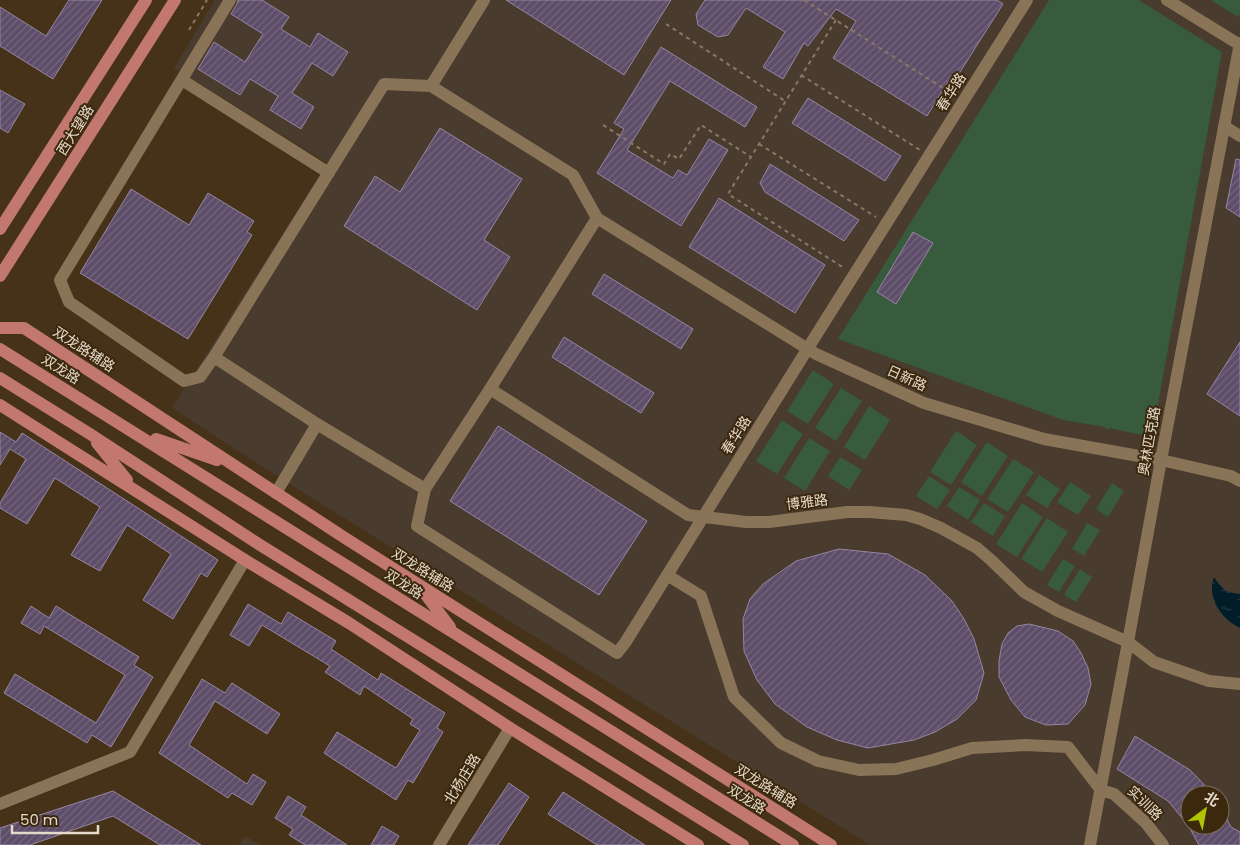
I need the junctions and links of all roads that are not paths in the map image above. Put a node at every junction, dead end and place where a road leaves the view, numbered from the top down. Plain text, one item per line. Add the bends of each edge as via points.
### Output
1 (146, 0) edge
2 (175, 0) edge
3 (230, 0) edge
4 (484, 0) edge
5 (1027, 0) edge
6 (1167, 0) edge
7 (1240, 44) edge
8 (182, 80) junction
9 (430, 86) junction
10 (1224, 126) junction
11 (1240, 136) edge
12 (329, 173) junction
13 (597, 218) junction
14 (0, 229) edge
15 (0, 276) edge
16 (0, 328) edge
17 (0, 349) edge
18 (807, 349) junction
19 (214, 357) junction
20 (0, 378) edge
21 (490, 388) junction
22 (0, 405) edge
23 (317, 424) junction
24 (134, 432) junction
25 (90, 434) junction
26 (1161, 460) junction
27 (235, 466) junction
28 (1240, 480) edge
29 (134, 489) junction
30 (425, 489) junction
31 (276, 493) junction
32 (704, 516) junction
33 (245, 560) junction
34 (667, 576) junction
35 (416, 583) junction
36 (456, 635) junction
37 (1128, 642) junction
38 (1240, 684) edge
39 (510, 728) junction
40 (1100, 790) junction
41 (0, 804) edge
42 (694, 844) edge
43 (439, 845) edge
44 (743, 845) edge
45 (792, 845) edge
46 (830, 845) edge
47 (1090, 845) edge
48 (1163, 845) edge

1 - 14 main road, 西大望路
2 - 15 main road, 西大望路
3 - 8 street
4 - 9 street
5 - 18 street, 春华路
6 - 7 street
7 - 10 street, 奥林匹克路
8 - 12 street
8 - 19 street via 60,280 68,302 184,381 200,376
9 - 12 street via 384,84
9 - 13 street via 573,174
10 - 11 street
10 - 26 street, 奥林匹克路
12 - 19 street
13 - 18 street, 日新路
13 - 21 street
16 - 27 main road, 双龙路辅路 via 24,328
17 - 24 main road, 双龙路
18 - 26 street, 日新路 via 924,403 1044,439
18 - 32 street, 春华路
19 - 23 street
20 - 25 main road
21 - 30 street
21 - 32 street, 博雅路 via 688,514
22 - 29 main road
23 - 30 street
23 - 31 street
24 - 27 main road
24 - 36 main road, 双龙路
25 - 29 main road
25 - 44 main road via 257,543
26 - 28 street, 日新路
26 - 37 street, 奥林匹克路
27 - 31 main road, 双龙路辅路
29 - 33 main road
30 - 34 street, 春华路 via 417,526 617,653
31 - 35 main road, 双龙路辅路
32 - 34 street, 春华路
32 - 37 street, 博雅路 via 769,522 869,512 920,519 977,548 1037,600
33 - 39 main road
33 - 41 street via 130,752
34 - 40 street via 701,596 734,697 781,743 818,761 859,770 896,769 972,748 1068,747
35 - 36 main road
35 - 46 main road, 双龙路辅路
36 - 45 main road, 双龙路
37 - 38 street, 博雅路 via 1154,662 1209,681
37 - 40 street, 奥林匹克路
39 - 42 main road
39 - 43 street, 北杨庄路
40 - 47 street, 奥林匹克路
40 - 48 street, 实训路 via 1114,794 1146,823

